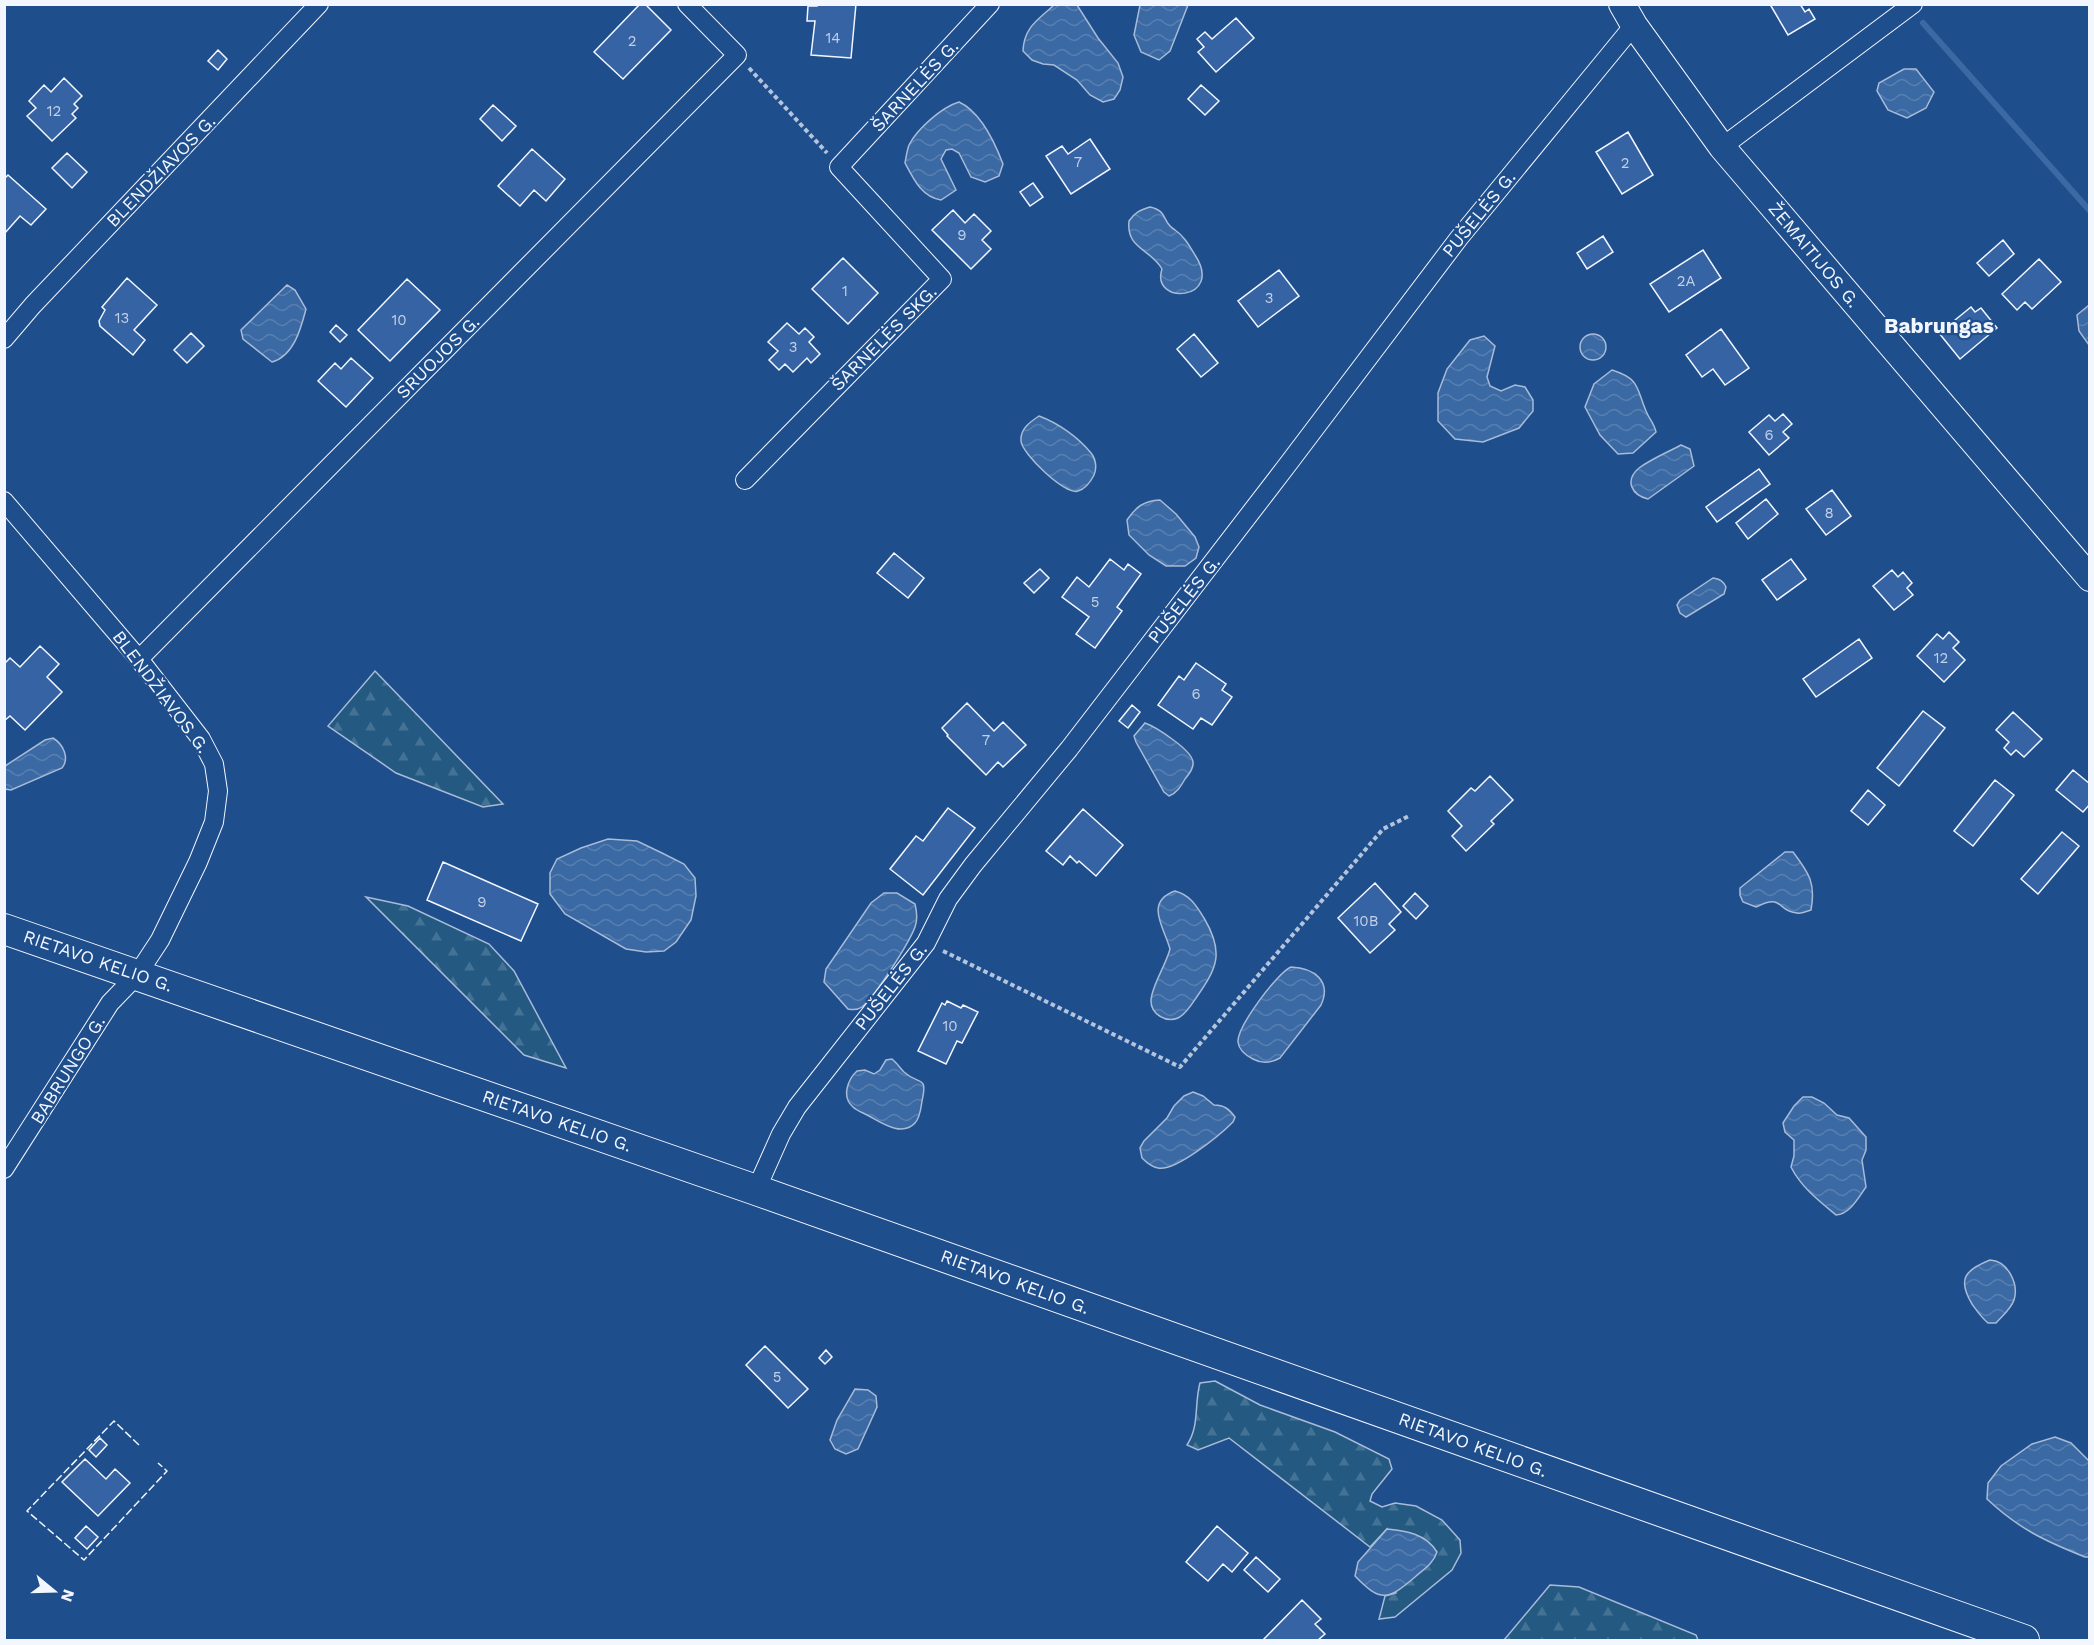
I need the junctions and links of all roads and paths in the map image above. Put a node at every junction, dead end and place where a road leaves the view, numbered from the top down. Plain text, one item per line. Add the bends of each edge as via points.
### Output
1 (319, 4) edge
2 (687, 4) edge
3 (990, 4) edge
4 (1912, 4) edge
5 (1628, 15) edge
6 (737, 55) junction
7 (1722, 147) junction
8 (839, 167) junction
9 (4, 339) edge
10 (745, 480) dead end
11 (4, 501) edge
12 (2090, 578) edge
13 (139, 659) junction
14 (1409, 816) dead end
15 (4, 929) edge
16 (926, 943) junction
17 (137, 975) junction
18 (4, 1169) edge
19 (756, 1190) junction
20 (2024, 1641) edge

1 - 9 street, BLENDŽIAVOS G.
2 - 6 street
3 - 8 street, ŠARNELĖS G.
4 - 7 street
5 - 7 main road, ŽEMAITIJOS G.
5 - 16 street, PUŠELĖS G. via 1069,749 948,898
6 - 8 path
6 - 13 street, SRUOJOS G.
7 - 12 main road, ŽEMAITIJOS G.
8 - 10 street, ŠARNELĖS SKG. via 942,279
11 - 13 street, BLENDŽIAVOS G.
13 - 17 street, BLENDŽIAVOS G. via 201,739 214,764 218,791 214,822 198,862 160,940
14 - 16 path via 1383,829 1180,1066
15 - 17 main road, RIETAVO KELIO G.
16 - 19 street, PUŠELĖS G. via 797,1107
17 - 18 street, BABRUNGO G. via 110,1003
17 - 19 main road, RIETAVO KELIO G.
19 - 20 main road, RIETAVO KELIO G.

